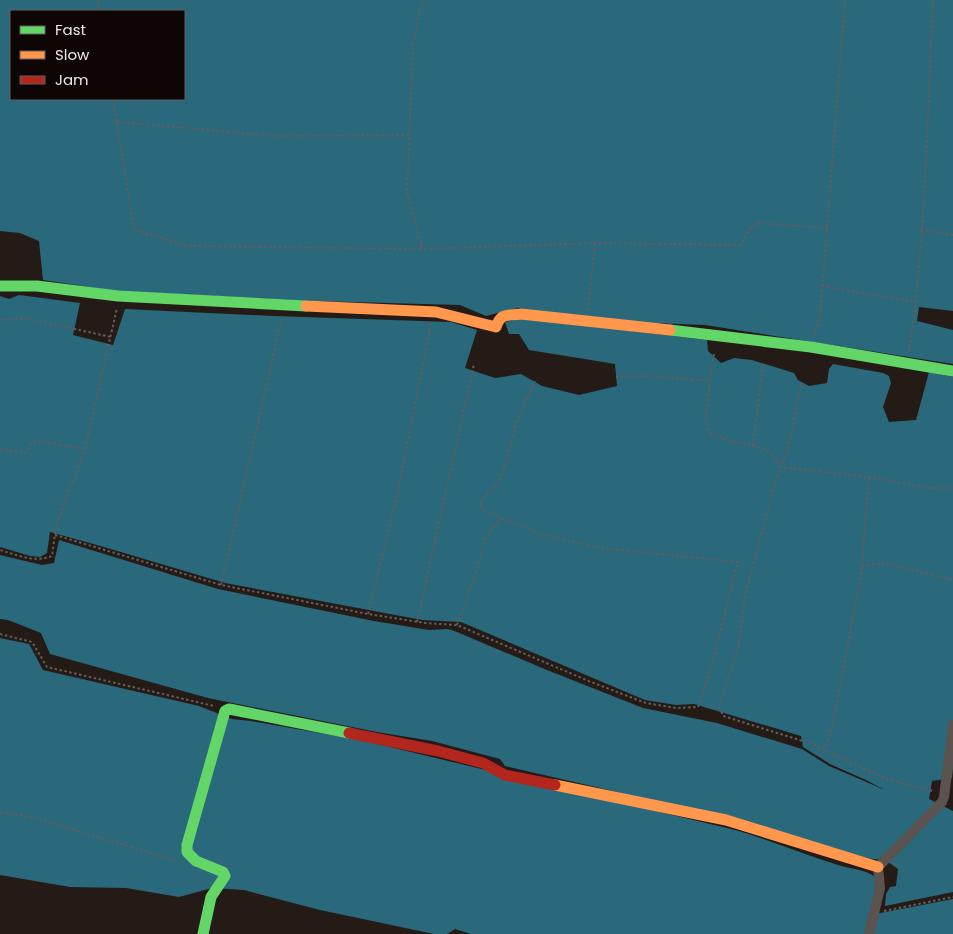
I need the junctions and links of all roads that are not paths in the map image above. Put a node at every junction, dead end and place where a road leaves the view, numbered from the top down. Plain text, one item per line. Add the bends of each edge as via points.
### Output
1 (0, 286) edge
2 (953, 371) edge
3 (953, 725) edge
4 (881, 864) junction
5 (203, 934) edge
6 (869, 934) edge

1 - 2 street via 36,286 118,296 436,312 496,326 500,317 516,314 707,334
3 - 4 street via 942,802
4 - 5 street via 726,820 505,775 483,763 438,751 228,709 223,715 187,845 187,852 196,861 223,872 225,876 211,897
4 - 6 street via 880,888

